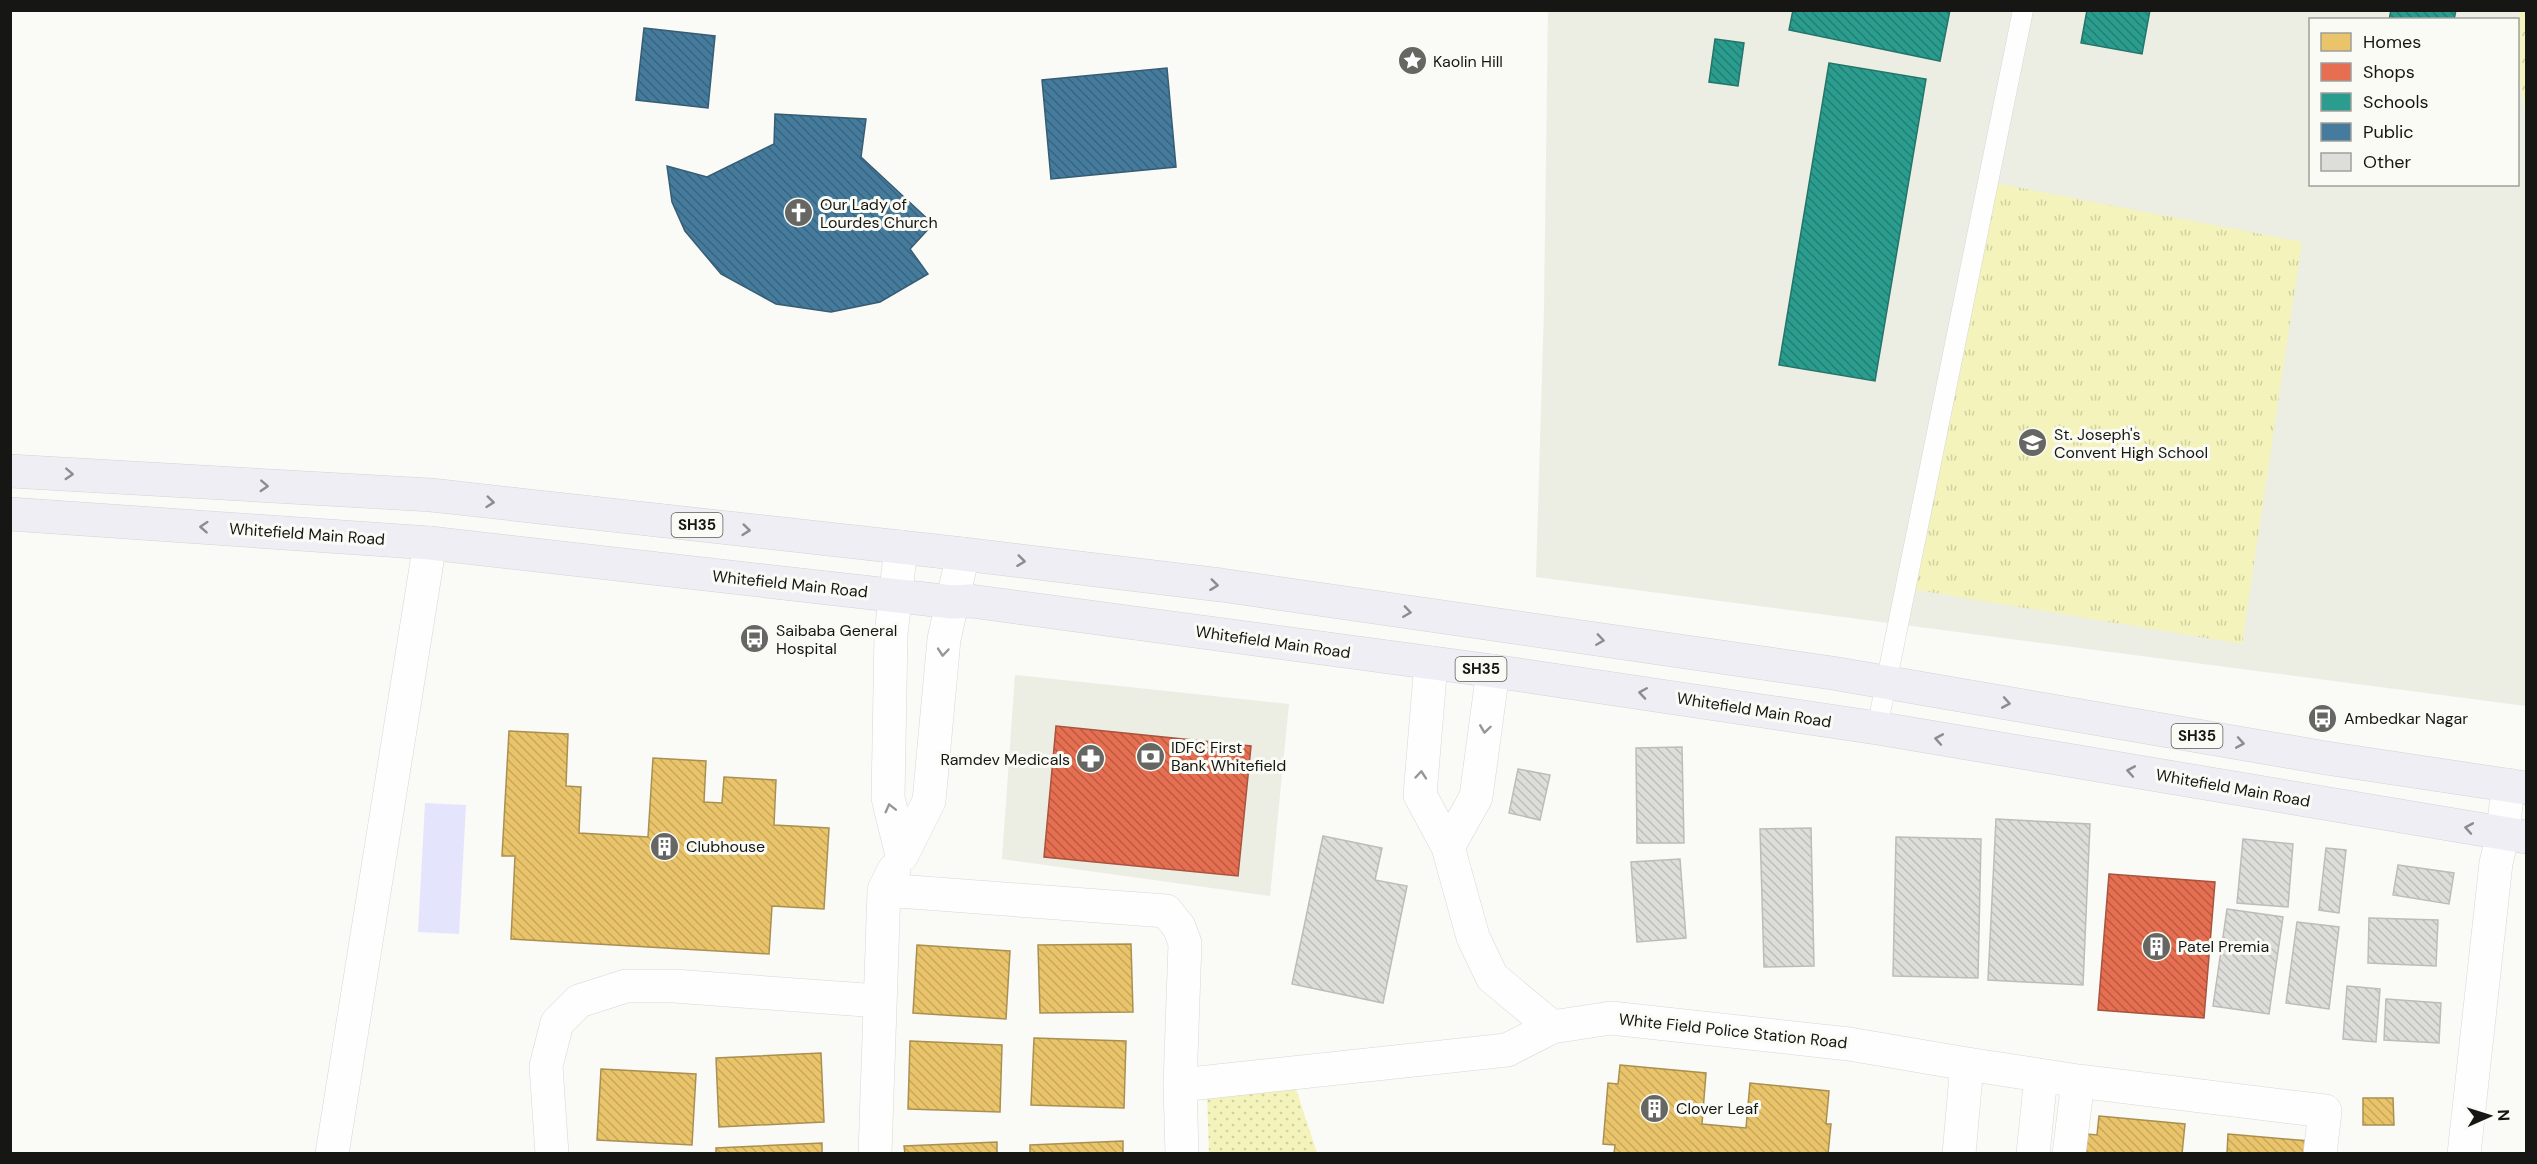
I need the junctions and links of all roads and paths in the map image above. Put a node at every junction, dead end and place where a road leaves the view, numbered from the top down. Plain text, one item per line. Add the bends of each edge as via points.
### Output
1 (2023, 10) edge
2 (10, 471) edge
3 (10, 514) edge
4 (430, 543) junction
5 (901, 547) junction
6 (963, 554) junction
7 (895, 595) junction
8 (952, 602) junction
9 (1431, 663) junction
10 (1493, 671) junction
11 (1887, 682) junction
12 (1877, 728) junction
13 (2517, 787) edge
14 (2515, 835) edge
15 (1448, 847) junction
16 (902, 855) junction
17 (884, 890) junction
18 (879, 1001) junction
19 (1552, 1027) junction
20 (1967, 1064) junction
21 (2041, 1076) junction
22 (2078, 1081) junction
23 (1180, 1085) junction
24 (332, 1154) edge
25 (552, 1154) edge
26 (875, 1154) edge
27 (1182, 1154) edge
28 (1959, 1154) edge
29 (2033, 1154) edge
30 (2069, 1154) edge
31 (2320, 1154) edge
32 (2464, 1154) edge

1 - 11 lane
2 -> 5 main road, SH35 via 431,495
4 -> 3 main road, Whitefield Main Road / SH35
4 - 7 main road, Whitefield Main Road / SH35
4 - 24 street
5 - 6 main road, SH35
5 - 7 street
6 - 8 street
6 -> 11 main road, SH35 via 1221,585
7 - 8 main road, Whitefield Main Road / SH35
16 -> 7 street via 888,798
8 - 9 main road, Whitefield Main Road / SH35
8 -> 16 street via 944,639 930,801
9 - 10 main road, Whitefield Main Road / SH35
15 -> 9 street via 1420,795
12 -> 10 main road, Whitefield Main Road / SH35
10 -> 15 street via 1476,798
11 - 12 lane
11 -> 13 main road, SH35
14 -> 12 main road, Whitefield Main Road / SH35
13 - 14 street
14 - 32 street via 2496,863
15 - 19 street via 1473,937 1491,977
16 - 17 street
17 - 18 street
17 - 23 street via 1166,911 1179,927 1185,943
18 - 25 street via 674,986 626,986 579,1000 557,1023 546,1066
18 - 26 street
19 - 20 street, White Field Police Station Road via 1611,1018 1849,1044
19 - 23 street, White Field Police Station Road via 1507,1050
20 - 21 street, White Field Police Station Road
20 - 28 street
21 - 22 street, White Field Police Station Road
21 - 29 street
22 - 30 street
22 - 31 street, White Field Police Station Road via 2325,1112
23 - 27 street

